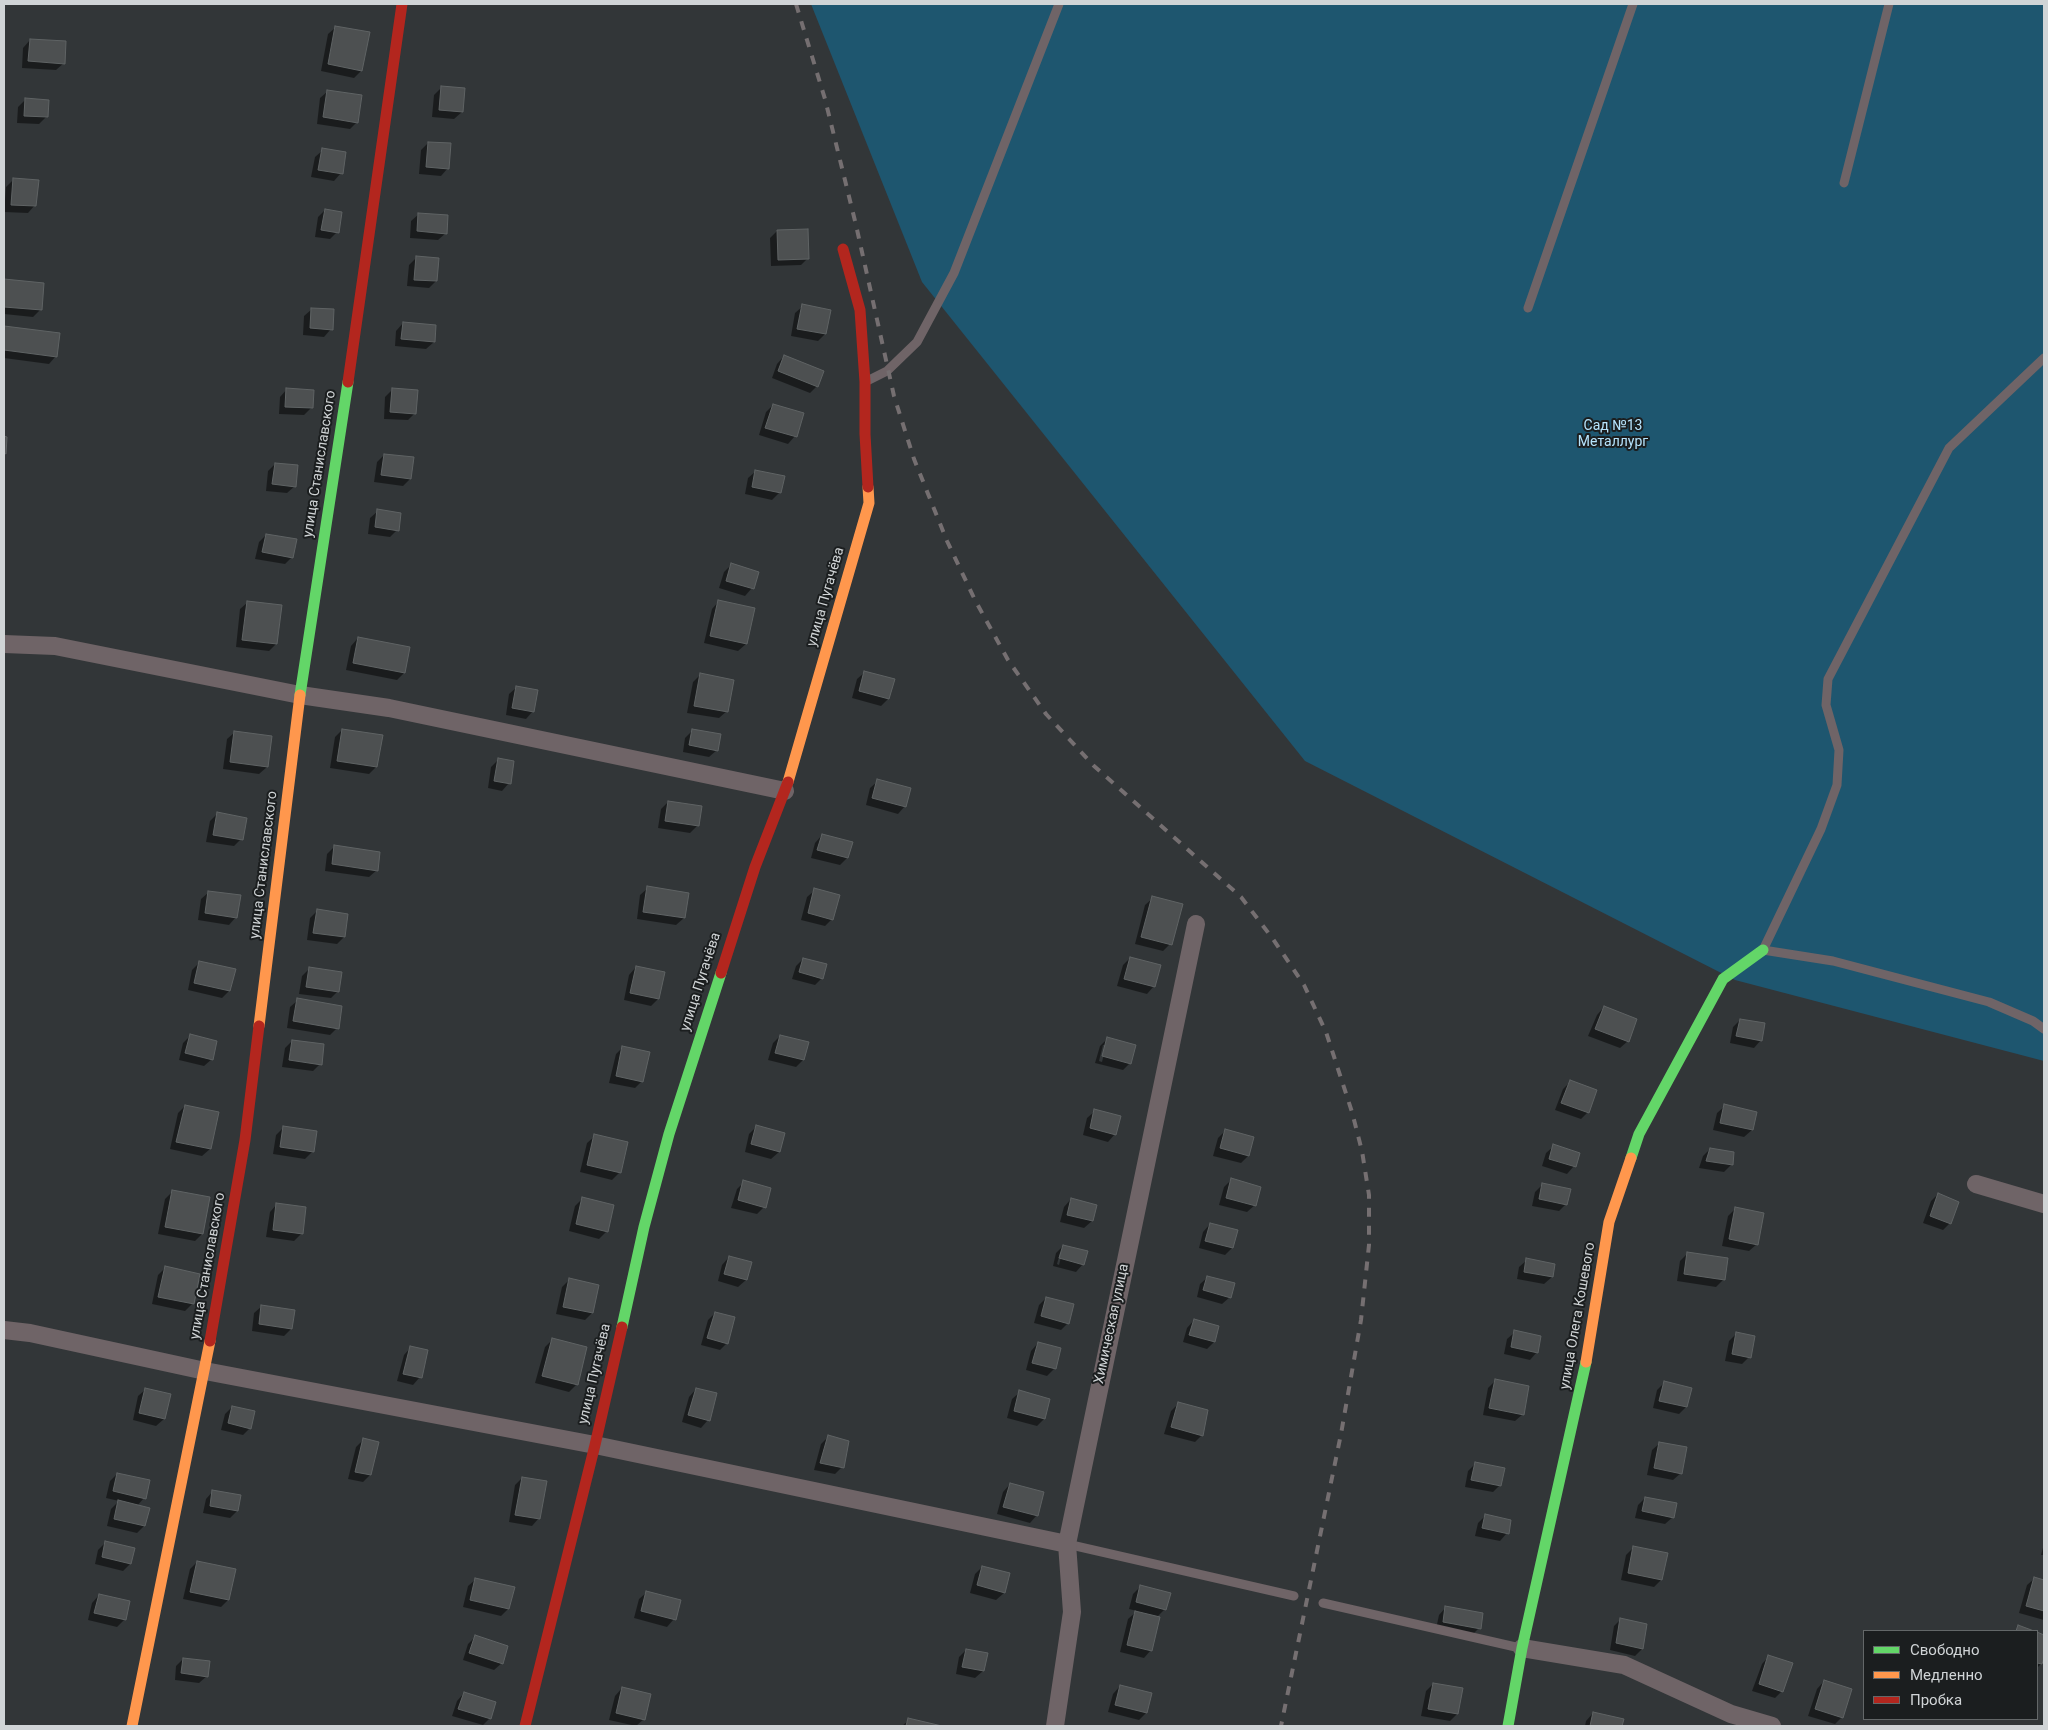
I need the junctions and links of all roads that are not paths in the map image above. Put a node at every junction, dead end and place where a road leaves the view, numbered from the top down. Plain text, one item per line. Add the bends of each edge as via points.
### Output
1 (402, 4) edge
2 (1059, 4) edge
3 (1633, 4) edge
4 (1889, 4) edge
5 (1844, 183) dead end
6 (843, 249) dead end
7 (1528, 308) dead end
8 (2044, 358) edge
9 (865, 382) junction
10 (4, 644) edge
11 (300, 695) junction
12 (785, 791) junction
13 (1196, 924) dead end
14 (1763, 950) junction
15 (2044, 1029) edge
16 (1976, 1184) dead end
17 (2044, 1204) edge
18 (4, 1330) edge
19 (205, 1371) junction
20 (595, 1445) junction
21 (1067, 1544) junction
22 (1294, 1596) dead end
23 (1323, 1603) dead end
24 (1522, 1648) junction
25 (132, 1726) edge
26 (525, 1726) edge
27 (1055, 1726) edge
28 (1508, 1726) edge
29 (1772, 1726) edge

1 - 11 street, улица Станиславского
2 - 9 lane via 954,273 917,342 887,371
3 - 7 lane
4 - 5 lane
6 - 9 street, улица Пугачёва via 860,310
8 - 14 lane via 1949,448 1828,679 1826,705 1839,750 1837,785 1821,829
9 - 12 street, улица Пугачёва via 869,503
10 - 11 street via 55,646
11 - 12 street via 389,708
11 - 19 street, улица Станиславского via 245,1140
12 - 20 street, улица Пугачёва via 755,867 669,1134 644,1227
13 - 21 street, Химическая улица
14 - 15 lane via 1833,961 1989,1002
14 - 24 street, улица Олега Кошевого via 1723,978 1639,1134 1608,1222 1583,1382
16 - 17 street
18 - 19 street
19 - 20 street
19 - 25 street, улица Станиславского
20 - 21 street
20 - 26 street, улица Пугачёва
21 - 22 lane
21 - 27 street, Химическая улица via 1072,1612
23 - 24 lane
24 - 28 street, улица Олега Кошевого
24 - 29 street via 1624,1665 1731,1714

